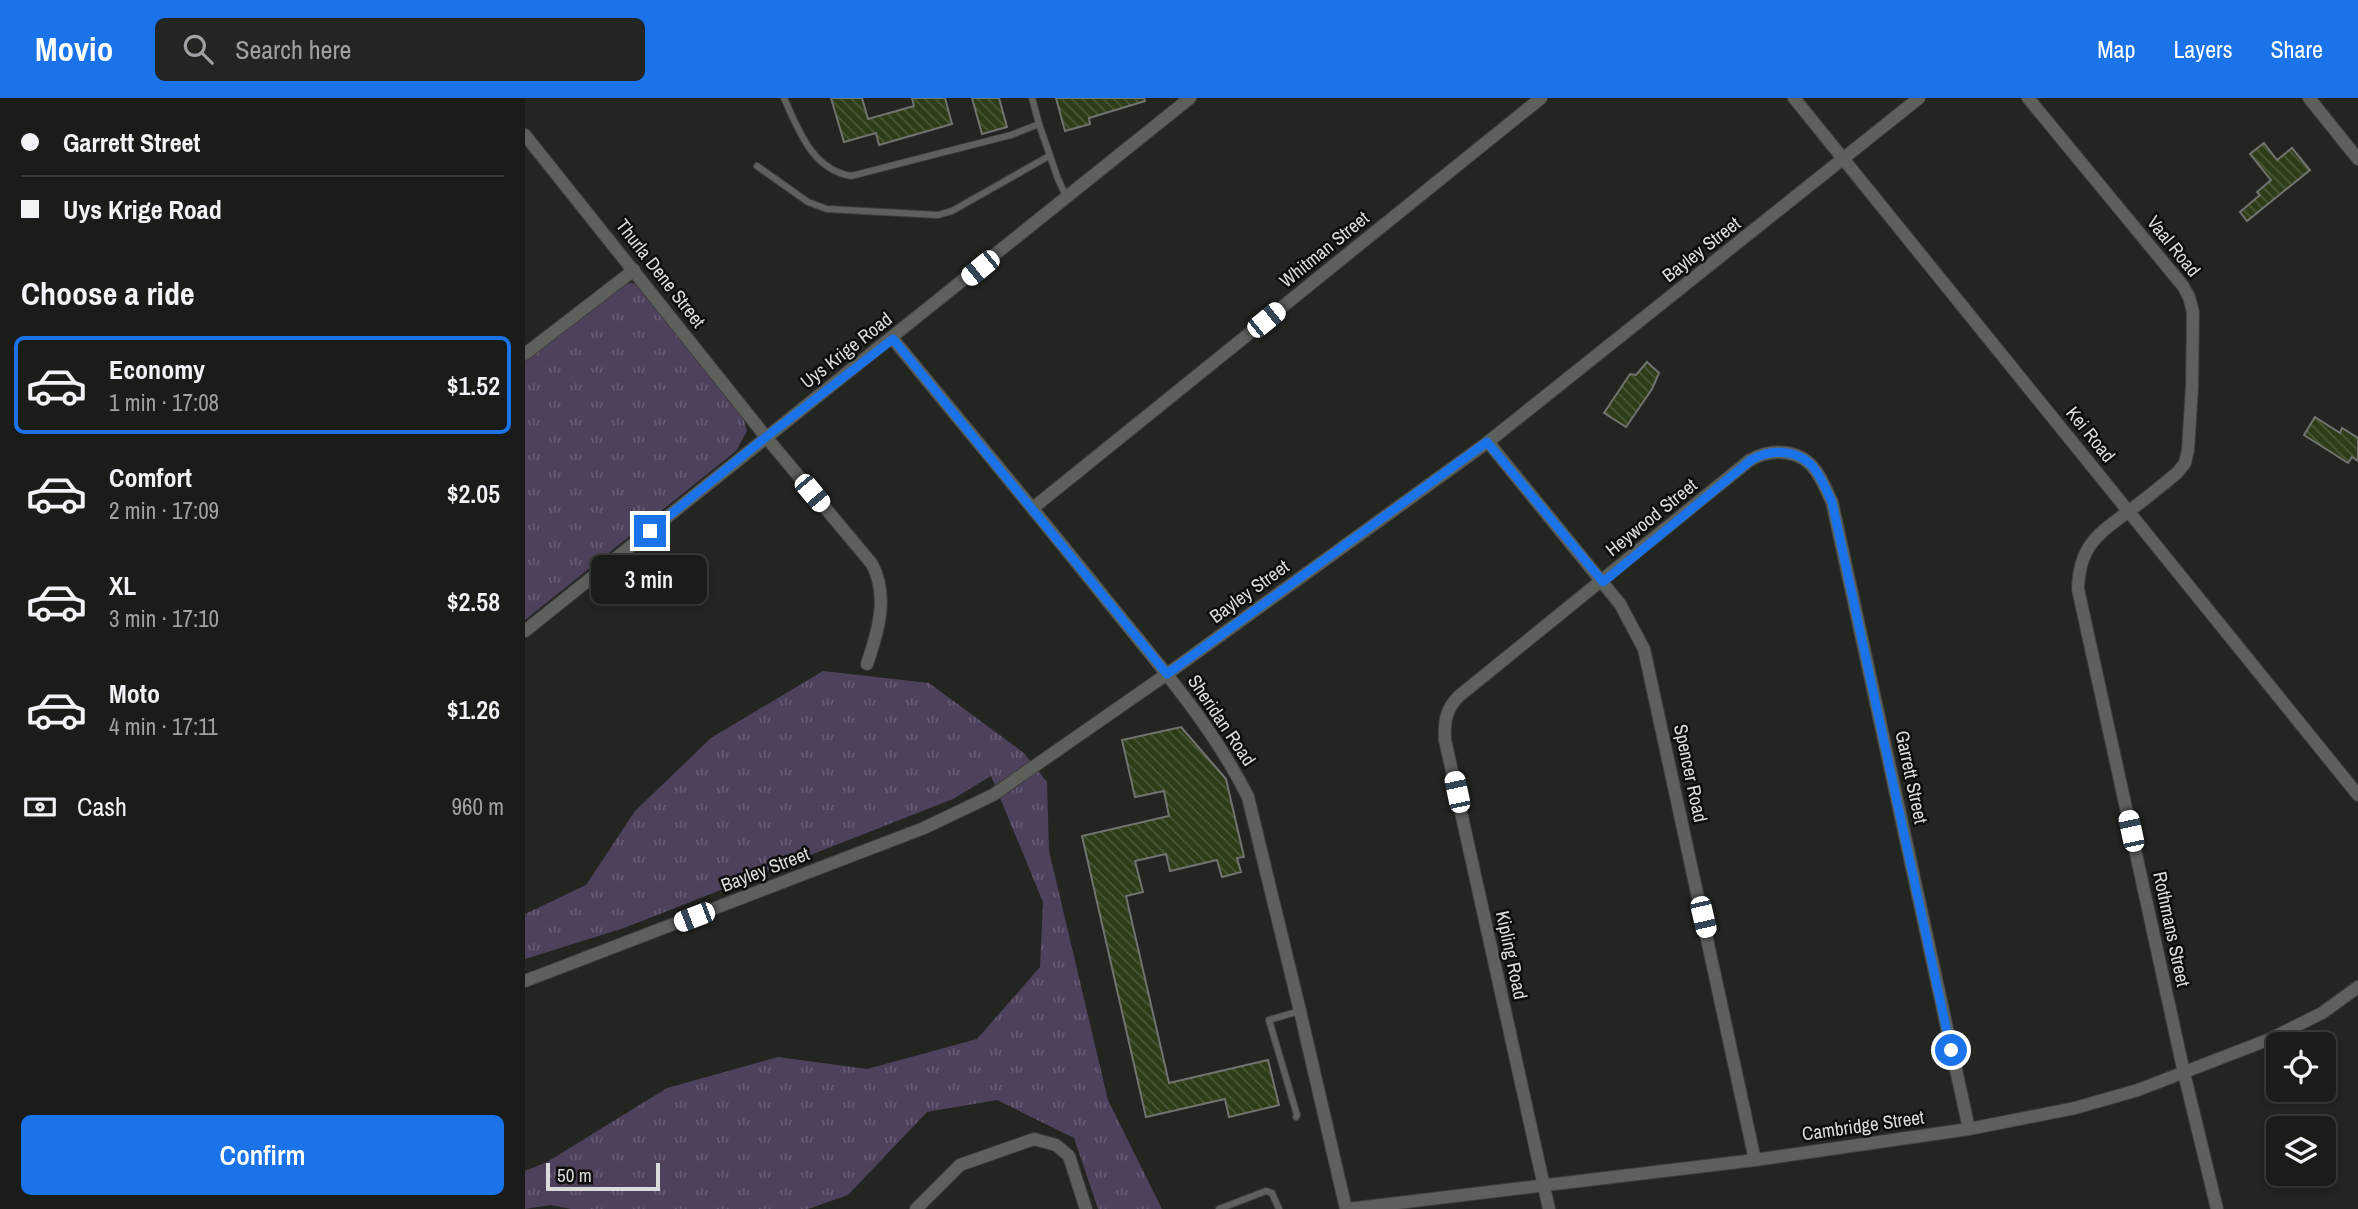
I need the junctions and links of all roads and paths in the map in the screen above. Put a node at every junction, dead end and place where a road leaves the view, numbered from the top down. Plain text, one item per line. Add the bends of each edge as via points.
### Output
1 (784, 98) edge
2 (1032, 98) edge
3 (1190, 98) edge
4 (1541, 98) edge
5 (1794, 98) edge
6 (1919, 98) edge
7 (2028, 98) edge
8 (2309, 98) edge
9 (1039, 124) junction
10 (525, 135) edge
11 (1049, 156) junction
12 (2358, 159) edge
13 (1844, 160) junction
14 (757, 166) dead end
15 (1066, 198) junction
16 (634, 270) junction
17 (893, 339) junction
18 (525, 354) edge
19 (766, 437) junction
20 (1487, 442) junction
21 (1788, 452) joint
22 (1033, 508) junction
23 (2129, 511) junction
24 (1603, 582) junction
25 (525, 631) edge
26 (867, 664) dead end
27 (1167, 674) junction
28 (1448, 709) joint
29 (2358, 795) edge
30 (525, 981) edge
31 (2358, 987) edge
32 (1300, 1011) junction
33 (2184, 1073) junction
34 (1296, 1117) dead end
35 (1969, 1129) junction
36 (1755, 1160) junction
37 (1543, 1185) junction
38 (916, 1209) edge
39 (1086, 1209) edge
40 (1219, 1209) edge
41 (1279, 1209) edge
42 (1347, 1209) edge
43 (1549, 1209) edge
44 (2217, 1209) edge

1 - 9 lane via 810,151 833,171 851,176
2 - 9 lane
3 - 15 street, Uys Krige Road
4 - 22 street, Whitman Street
5 - 13 street, Kei Road
6 - 13 street, Bayley Street
7 - 23 street, Vaal Road via 2183,286 2192,304 2192,387 2185,463
8 - 12 street
9 - 11 lane
10 - 16 street, Thurla Dene Street
11 - 14 lane via 938,215 827,209 808,202
11 - 15 lane
13 - 20 street, Bayley Street
13 - 23 street, Kei Road
15 - 17 street, Uys Krige Road
16 - 18 street
16 - 19 street, Thurla Dene Street
17 - 19 street, Uys Krige Road
17 - 22 street, Sheridan Road
19 - 25 street, Uys Krige Road
19 - 26 street, Thurla Dene Street via 879,576 878,634
20 - 24 street, Spencer Road
20 - 27 street, Bayley Street
21 - 24 street, Heywood Street via 1751,460
21 - 35 street, Garrett Street via 1810,464 1832,502
22 - 27 street, Sheridan Road
23 - 29 street, Kei Road
23 - 33 street, Rothmans Street via 2089,544 2080,566 2078,589
24 - 28 street, Heywood Street
24 - 36 street, Spencer Road via 1632,622 1644,649
27 - 30 street, Bayley Street via 967,809
27 - 32 street, Sheridan Road via 1221,747 1248,797
28 - 37 street, Kipling Road via 1445,740
31 - 33 street, Cambridge Street via 2307,1021
32 - 34 lane via 1269,1020
32 - 42 street, Sheridan Road
33 - 35 street, Cambridge Street via 2075,1108
33 - 44 street, Rothmans Street
35 - 36 street, Cambridge Street
36 - 37 street, Cambridge Street
37 - 42 street, Cambridge Street
37 - 43 street, Kipling Road
38 - 39 street via 960,1165 1034,1139 1056,1144 1069,1156
40 - 41 lane via 1266,1191 1272,1193

